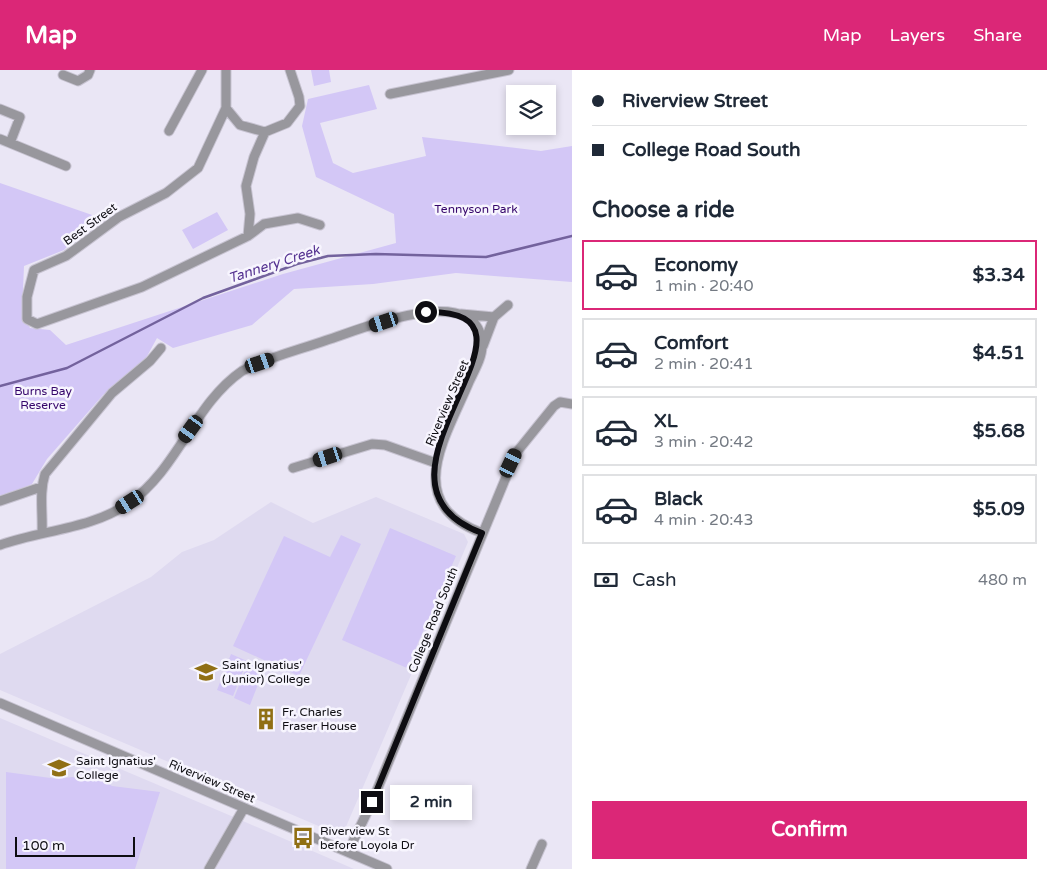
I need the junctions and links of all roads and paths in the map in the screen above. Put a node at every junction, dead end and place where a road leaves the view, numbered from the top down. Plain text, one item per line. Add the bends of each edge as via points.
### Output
1 (90, 70) edge
2 (202, 70) edge
3 (226, 70) edge
4 (290, 70) edge
5 (509, 70) edge
6 (64, 75) dead end
7 (390, 94) dead end
8 (226, 108) junction
9 (0, 109) edge
10 (170, 131) dead end
11 (265, 132) junction
12 (0, 139) edge
13 (10, 143) junction
14 (66, 166) dead end
15 (320, 225) dead end
16 (248, 236) junction
17 (508, 305) dead end
18 (456, 313) junction
19 (494, 317) junction
20 (161, 348) dead end
21 (482, 348) junction
22 (572, 404) edge
23 (436, 463) junction
24 (294, 468) dead end
25 (41, 487) junction
26 (0, 501) edge
27 (42, 533) junction
28 (482, 533) junction
29 (0, 545) edge
30 (0, 703) edge
31 (244, 808) junction
32 (542, 844) dead end
33 (348, 852) junction
34 (210, 869) edge
35 (387, 869) edge
36 (531, 869) edge

1 - 6 street via 78,81
2 - 10 street
3 - 8 street, Best Street
4 - 11 street via 300,106 287,123
5 - 7 street
8 - 11 street via 240,124
8 - 16 street, Best Street via 198,168 166,193 119,217 66,256 34,270 27,319 36,324 142,287
9 - 13 street via 20,117
11 - 16 street via 246,186 250,214
12 - 13 street
13 - 14 street
15 - 16 street via 298,218 264,224
17 - 19 street, Riverview Street
18 - 19 street
18 - 21 street, Riverview Street via 475,326
18 - 27 street via 412,313 242,371 223,386 157,476 136,498 104,517
19 - 21 street, Riverview Street
20 - 25 street via 106,400 52,462
21 - 23 street, Riverview Street
22 - 28 street, College Road South via 560,402 554,406 516,453
23 - 24 street via 386,445 372,444
23 - 28 street, Riverview Street via 435,488 445,510 458,522
25 - 26 street
25 - 27 street via 44,507
27 - 29 street
28 - 33 street, College Road South via 365,819
30 - 31 street, Riverview Street
31 - 33 street, Riverview Street
31 - 34 street
32 - 36 street
33 - 35 street, Riverview Street

